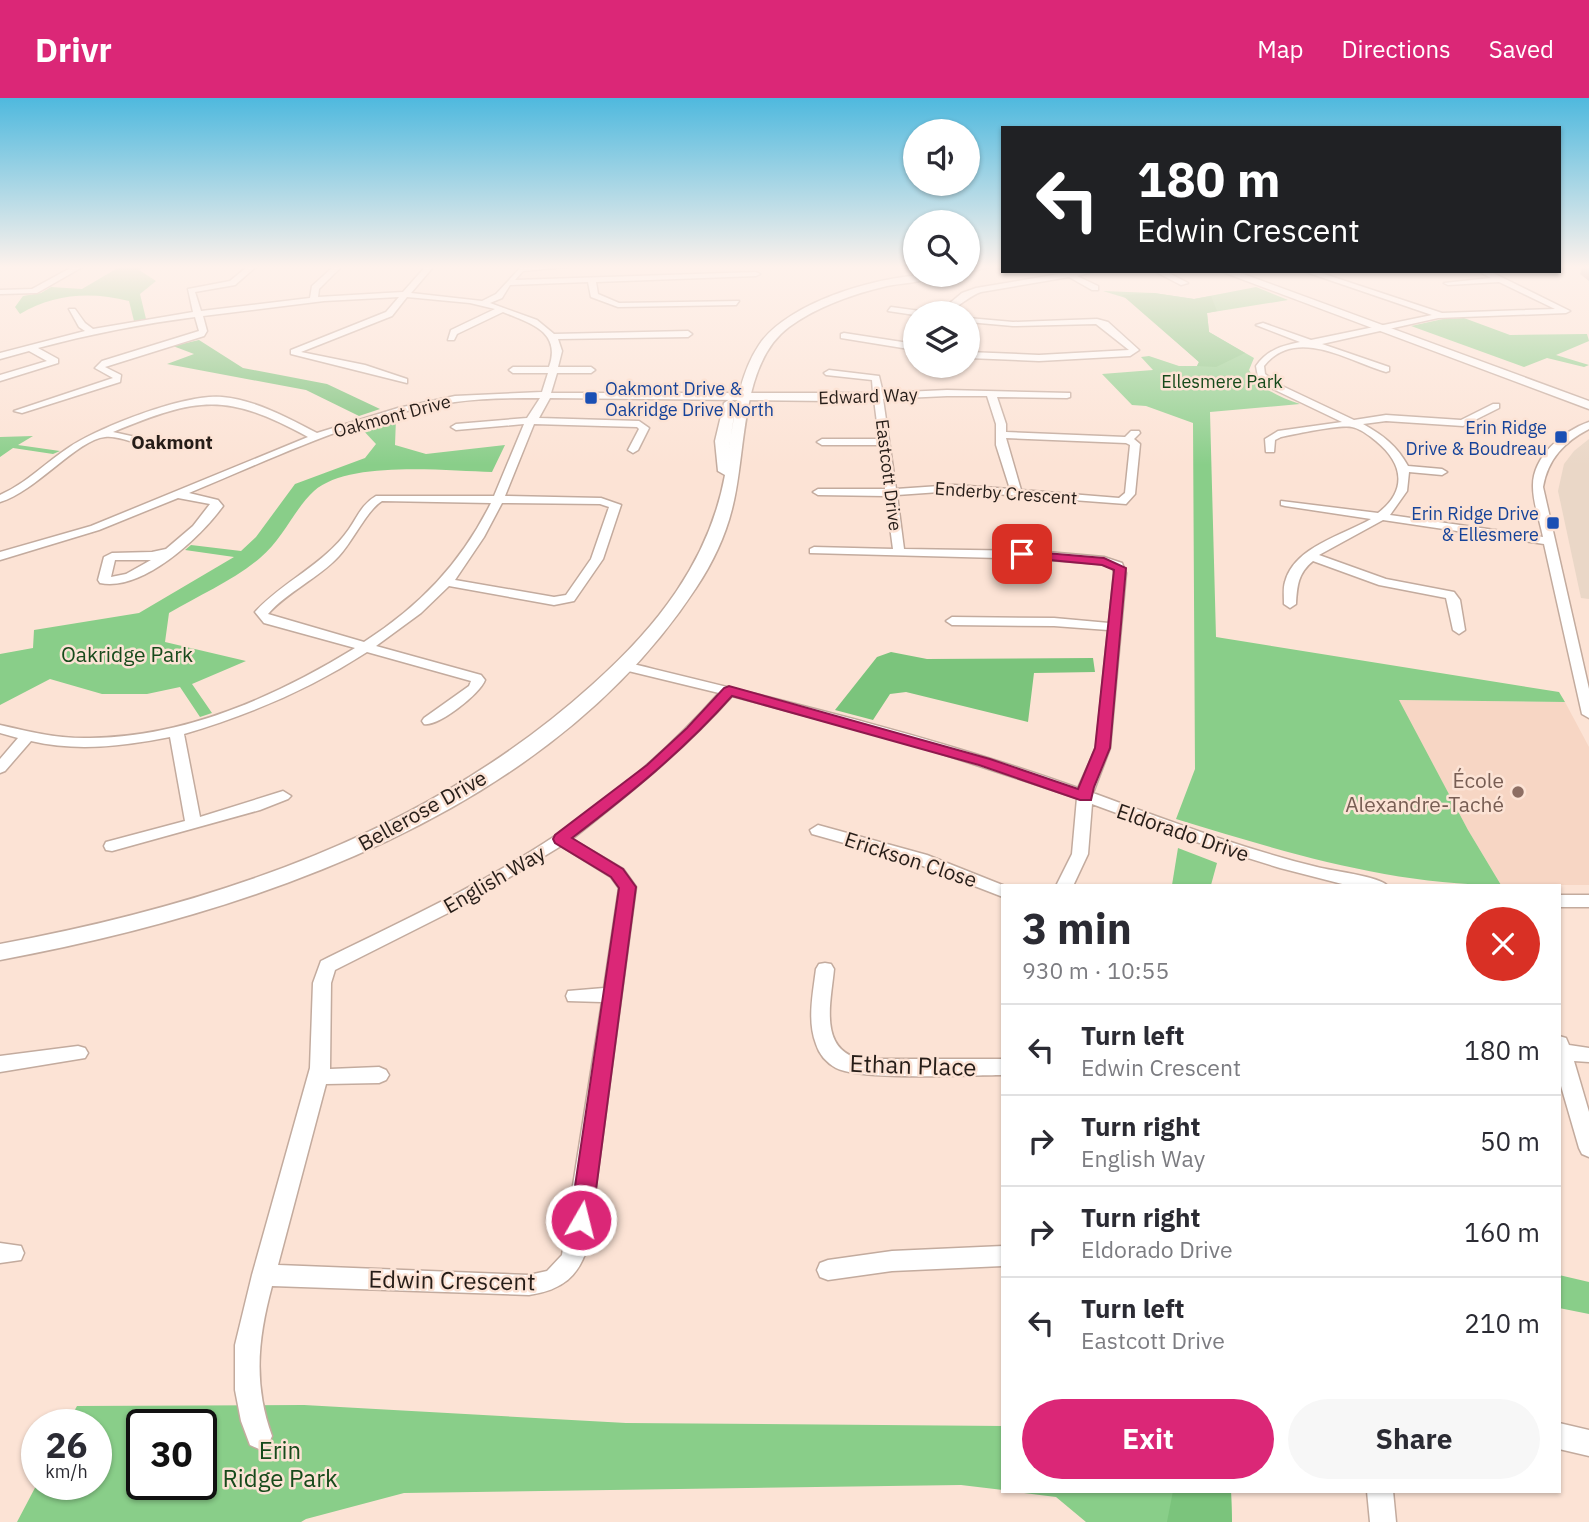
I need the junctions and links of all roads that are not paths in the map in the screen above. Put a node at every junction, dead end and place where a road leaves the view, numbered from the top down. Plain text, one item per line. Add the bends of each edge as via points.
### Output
1 (90, 332) edge
2 (202, 332) edge
3 (345, 332) edge
4 (454, 332) edge
5 (547, 332) edge
6 (761, 332) edge
7 (779, 332) edge
8 (1115, 332) edge
9 (1281, 332) edge
10 (1358, 332) edge
11 (1392, 332) edge
12 (1393, 332) edge
13 (688, 334) dead end
14 (844, 336) dead end
15 (553, 337) junction
16 (451, 338) dead end
17 (754, 339) dead end
18 (1311, 343) junction
19 (902, 345) edge
20 (30, 348) junction
21 (0, 356) edge
22 (980, 356) edge
23 (1386, 369) dead end
24 (513, 370) dead end
25 (552, 370) junction
26 (591, 370) dead end
27 (829, 373) dead end
28 (0, 378) edge
29 (404, 381) dead end
30 (735, 382) dead end
31 (1290, 382) dead end
32 (1268, 383) junction
33 (991, 394) junction
34 (541, 395) junction
35 (1067, 395) dead end
36 (878, 397) junction
37 (738, 398) junction
38 (1589, 398) edge
39 (1589, 405) edge
40 (1496, 407) dead end
41 (19, 411) dead end
42 (530, 421) junction
43 (1352, 423) junction
44 (1589, 425) edge
45 (456, 427) dead end
46 (102, 433) junction
47 (1001, 435) junction
48 (316, 437) junction
49 (822, 442) dead end
50 (883, 442) junction
51 (154, 444) dead end
52 (292, 446) junction
53 (633, 450) dead end
54 (1270, 450) dead end
55 (309, 452) dead end
56 (1405, 469) junction
57 (1442, 472) dead end
58 (29, 486) junction
59 (42, 488) dead end
60 (890, 491) junction
61 (1016, 491) junction
62 (818, 492) dead end
63 (177, 494) junction
64 (0, 499) edge
65 (496, 499) junction
66 (1285, 503) dead end
67 (1382, 518) junction
68 (1549, 541) junction
69 (814, 551) dead end
70 (169, 552) junction
71 (899, 553) junction
72 (0, 556) edge
73 (1311, 556) junction
74 (446, 582) junction
75 (1290, 604) dead end
76 (952, 621) dead end
77 (1114, 627) junction
78 (1459, 631) dead end
79 (364, 648) junction
80 (625, 666) junction
81 (1583, 667) edge
82 (729, 691) junction
83 (1589, 714) edge
84 (429, 721) dead end
85 (0, 729) edge
86 (176, 732) junction
87 (28, 736) junction
88 (0, 768) edge
89 (283, 796) dead end
90 (1086, 796) junction
91 (194, 824) junction
92 (818, 830) dead end
93 (561, 839) junction
94 (112, 846) dead end
95 (1311, 879) edge
96 (1066, 884) edge
97 (1360, 884) edge
98 (1001, 890) edge
99 (1561, 901) edge
100 (1589, 901) edge
101 (0, 952) edge
102 (825, 969) dead end
103 (613, 995) junction
104 (575, 996) dead end
105 (1561, 1048) edge
106 (78, 1054) dead end
107 (1589, 1055) edge
108 (0, 1064) edge
109 (1001, 1067) edge
110 (379, 1075) dead end
111 (318, 1077) junction
112 (1589, 1148) edge
113 (1001, 1256) edge
114 (828, 1270) dead end
115 (263, 1275) junction
116 (258, 1436) dead end
117 (1561, 1436) edge
118 (1589, 1443) edge
119 (1380, 1493) edge
120 (1383, 1522) edge

1 - 20 street
2 - 41 street via 99,366 117,380
3 - 29 street via 294,352
4 - 16 street
5 - 15 street
6 - 17 main road, Bellerose Drive
7 - 37 main road, Bellerose Drive via 760,351
8 - 22 street via 1135,350 1039,358
9 - 18 street
10 - 18 street
11 - 39 main road
12 - 38 main road
13 - 15 street
14 - 19 street
15 - 25 street via 559,355
18 - 23 street
18 - 32 street via 1264,359 1259,373
20 - 21 street
20 - 28 street via 55,361
24 - 25 street
25 - 26 street
25 - 34 street via 553,377
27 - 36 street via 875,377
30 - 37 main road, Bellerose Drive
31 - 32 street
32 - 43 street
33 - 35 street, Edward Way
33 - 36 street, Edward Way
33 - 47 street
34 - 37 street, Oakmont Drive
34 - 42 street via 536,417
34 - 48 street, Oakmont Drive via 437,402
36 - 37 street, Edward Way
36 - 50 street, Eastcott Drive
37 - 80 main road, Bellerose Drive via 727,500 707,556 672,611
40 - 43 street via 1463,423 1399,418
42 - 45 street
42 - 53 street via 639,424 644,428
42 - 65 street
43 - 54 street via 1278,434 1269,440
43 - 56 street via 1388,445
44 - 68 street via 1556,447 1540,471 1538,495
46 - 48 street via 146,416 217,400 266,411
46 - 51 street
46 - 58 street via 68,453
47 - 61 street
47 - 61 street, Enderby Crescent via 1132,436 1135,443 1130,494 1124,503
48 - 52 street, Oakmont Drive
49 - 50 street
50 - 60 street, Eastcott Drive
52 - 55 street, Oakmont Drive
52 - 63 street, Oakmont Drive
56 - 57 street
56 - 67 street via 1400,496
58 - 59 street
58 - 64 street
60 - 61 street, Enderby Crescent
60 - 62 street, Enderby Crescent
60 - 71 street, Eastcott Drive
63 - 70 street via 217,506 198,530
63 - 72 street, Oakmont Drive via 78,534
65 - 74 street via 474,546
65 - 74 street via 606,502 616,508 597,559 570,598 550,600
65 - 79 street via 375,500 333,556 261,612 269,620
66 - 67 street
67 - 68 street
67 - 73 street
68 - 81 street
69 - 71 street, Eastcott Drive
70 - 70 street via 112,557 104,580 123,580
71 - 77 street, Eastcott Drive via 1036,555 1115,564 1121,573
73 - 75 street via 1291,577 1287,590
73 - 78 street via 1383,582 1450,595
74 - 79 street via 412,614
76 - 77 street
77 - 90 street, Eastcott Drive via 1102,748
79 - 84 street via 476,678 475,688
79 - 86 street via 271,699
80 - 82 street, Eldorado Drive
80 - 101 main road, Bellerose Drive via 503,765 354,848 177,914
81 - 83 street
82 - 90 street, Eldorado Drive via 984,762
82 - 93 street, English Way via 652,768
85 - 87 street
86 - 87 street via 89,741
86 - 91 street
87 - 88 street
89 - 91 street
90 - 95 street, Eldorado Drive
90 - 96 street, Eastcott Drive via 1080,854
91 - 94 street
92 - 98 street, Erickson Close via 898,851
93 - 103 street, Edwin Crescent via 617,873 628,887
93 - 111 street, English Way via 456,902 327,966 322,983
95 - 97 street, Eldorado Drive
99 - 100 street
102 - 109 street, Ethan Place via 823,1041 839,1063
103 - 104 street
103 - 115 street, Edwin Crescent via 577,1245 564,1274 529,1284
105 - 107 street
105 - 112 street
106 - 108 street
110 - 111 street
111 - 115 street, English Way
113 - 114 street via 892,1261
115 - 116 street, English Way via 246,1367 247,1403
117 - 118 street
119 - 120 street

